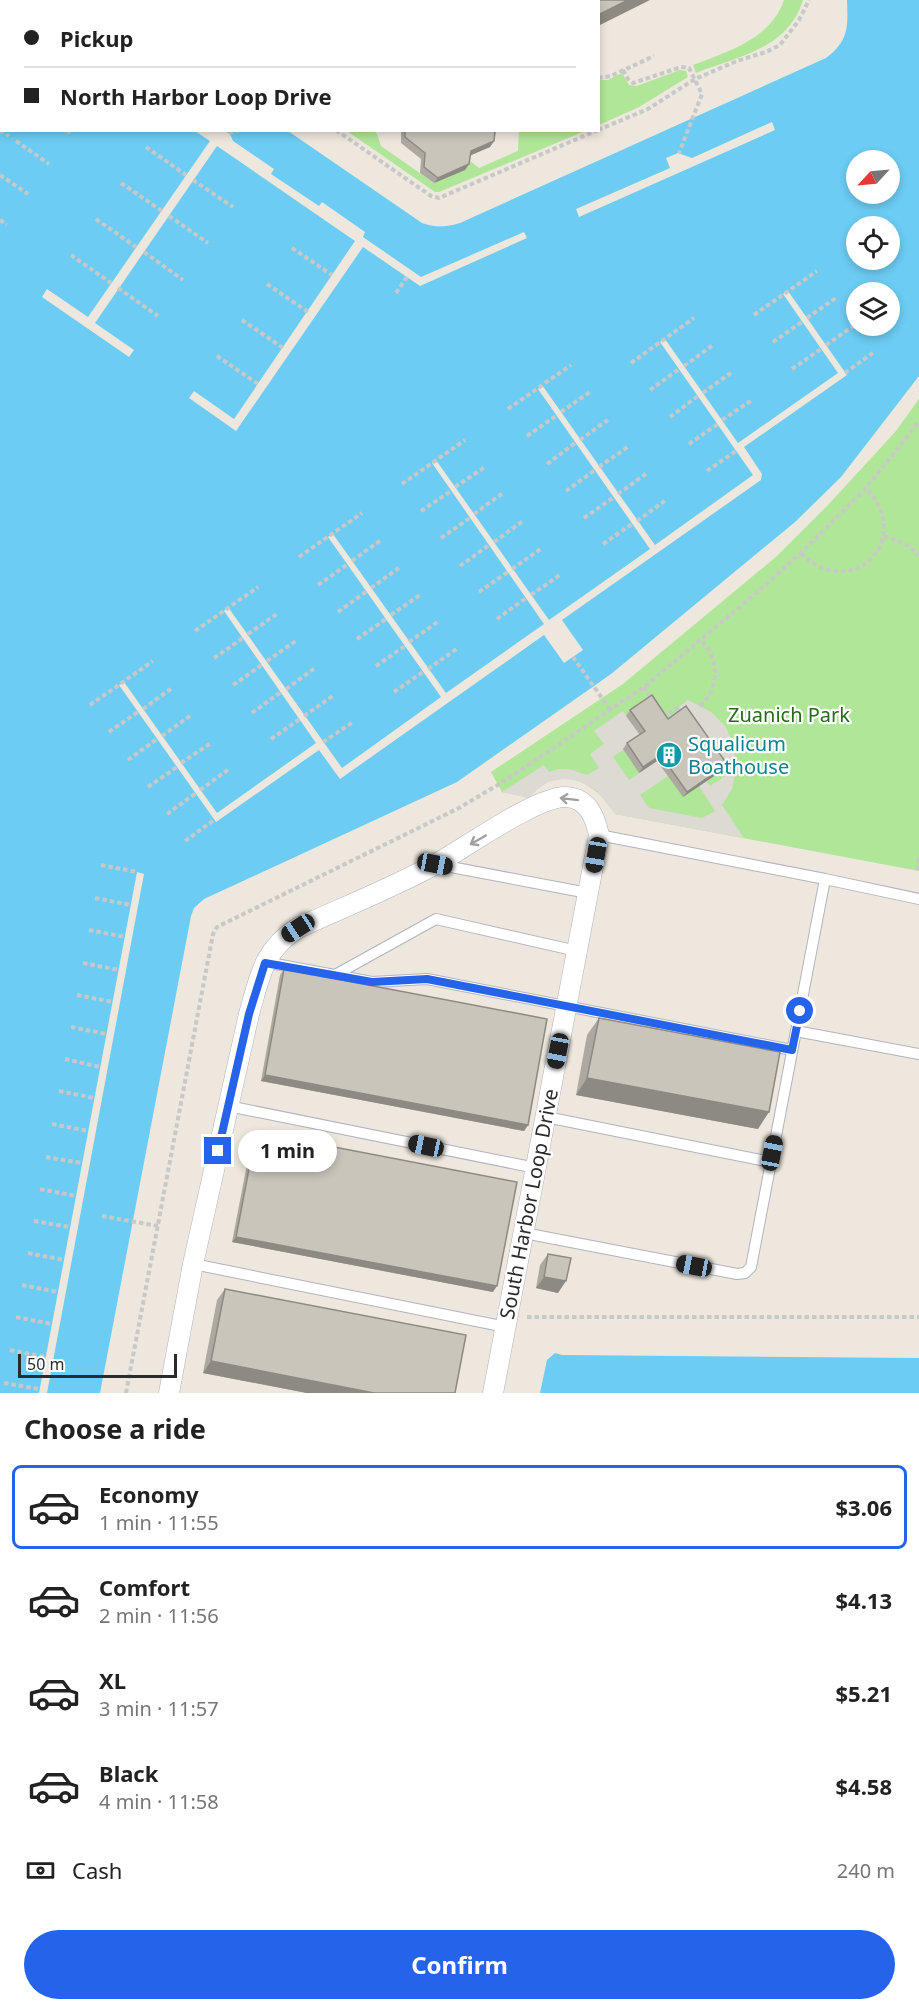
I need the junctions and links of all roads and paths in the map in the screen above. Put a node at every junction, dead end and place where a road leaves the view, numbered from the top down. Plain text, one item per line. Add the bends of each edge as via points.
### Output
1 (809, 0) edge
2 (654, 56) dead end
3 (623, 70) junction
4 (600, 78) edge
5 (695, 79) junction
6 (600, 129) edge
7 (3, 132) edge
8 (233, 132) edge
9 (339, 132) edge
10 (593, 132) edge
11 (229, 133) dead end
12 (9, 136) dead end
13 (16, 141) dead end
14 (146, 147) dead end
15 (679, 153) dead end
16 (49, 164) dead end
17 (0, 175) edge
18 (186, 175) dead end
19 (194, 180) dead end
20 (121, 183) dead end
21 (28, 194) dead end
22 (233, 207) dead end
23 (162, 211) dead end
24 (169, 216) dead end
25 (96, 219) dead end
26 (0, 220) edge
27 (7, 225) dead end
28 (208, 243) dead end
29 (136, 247) dead end
30 (292, 248) dead end
31 (144, 252) dead end
32 (71, 255) dead end
33 (817, 271) dead end
34 (332, 275) dead end
35 (408, 277) dead end
36 (183, 280) dead end
37 (111, 283) dead end
38 (267, 284) dead end
39 (118, 288) dead end
40 (396, 293) dead end
41 (836, 298) dead end
42 (308, 312) dead end
43 (754, 315) dead end
44 (158, 316) dead end
45 (694, 318) dead end
46 (807, 318) dead end
47 (242, 320) dead end
48 (802, 322) dead end
49 (846, 331) edge
50 (773, 342) dead end
51 (713, 345) dead end
52 (826, 345) dead end
53 (283, 348) dead end
54 (821, 349) dead end
55 (874, 352) dead end
56 (218, 356) dead end
57 (631, 363) dead end
58 (571, 365) dead end
59 (684, 366) dead end
60 (679, 369) dead end
61 (792, 369) dead end
62 (732, 372) dead end
63 (845, 373) dead end
64 (258, 384) dead end
65 (650, 390) dead end
66 (590, 392) dead end
67 (703, 393) dead end
68 (698, 396) dead end
69 (752, 400) dead end
70 (508, 409) dead end
71 (561, 412) dead end
72 (556, 416) dead end
73 (670, 417) dead end
74 (609, 419) dead end
75 (722, 420) dead end
76 (718, 424) dead end
77 (527, 436) dead end
78 (465, 440) dead end
79 (580, 440) dead end
80 (576, 443) dead end
81 (689, 444) dead end
82 (629, 446) dead end
83 (736, 450) dead end
84 (547, 464) dead end
85 (485, 467) dead end
86 (599, 467) dead end
87 (595, 470) dead end
88 (707, 471) dead end
89 (647, 473) dead end
90 (402, 484) dead end
91 (455, 487) dead end
92 (866, 488) dead end
93 (451, 491) dead end
94 (566, 491) dead end
95 (504, 493) dead end
96 (618, 494) dead end
97 (614, 497) dead end
98 (666, 500) dead end
99 (422, 511) dead end
100 (362, 513) dead end
101 (474, 514) dead end
102 (470, 518) dead end
103 (585, 518) dead end
104 (637, 520) dead end
105 (523, 521) dead end
106 (632, 524) dead end
107 (884, 536) junction
108 (441, 538) dead end
109 (381, 540) dead end
110 (494, 542) dead end
111 (603, 544) dead end
112 (489, 545) dead end
113 (542, 548) dead end
114 (801, 553) dead end
115 (919, 555) edge
116 (299, 558) dead end
117 (352, 561) dead end
118 (348, 564) dead end
119 (460, 566) dead end
120 (400, 567) dead end
121 (512, 568) dead end
122 (508, 572) dead end
123 (561, 574) dead end
124 (318, 585) dead end
125 (258, 587) dead end
126 (371, 588) dead end
127 (367, 591) dead end
128 (479, 592) dead end
129 (420, 595) dead end
130 (531, 595) dead end
131 (526, 598) dead end
132 (338, 612) dead end
133 (277, 614) dead end
134 (391, 615) dead end
135 (386, 619) dead end
136 (497, 619) dead end
137 (439, 621) dead end
138 (195, 631) dead end
139 (248, 634) dead end
140 (243, 638) dead end
141 (357, 639) dead end
142 (701, 640) dead end
143 (296, 641) dead end
144 (409, 642) dead end
145 (405, 645) dead end
146 (458, 648) dead end
147 (573, 657) dead end
148 (214, 658) dead end
149 (153, 661) dead end
150 (267, 661) dead end
151 (262, 665) dead end
152 (376, 666) dead end
153 (315, 668) dead end
154 (428, 669) dead end
155 (423, 672) dead end
156 (233, 685) dead end
157 (644, 687) dead end
158 (172, 688) dead end
159 (286, 689) dead end
160 (281, 692) dead end
161 (394, 693) dead end
162 (334, 695) dead end
163 (654, 702) edge
164 (90, 705) dead end
165 (700, 706) dead end
166 (679, 707) dead end
167 (143, 709) dead end
168 (659, 709) edge
169 (611, 711) dead end
170 (138, 712) dead end
171 (252, 713) dead end
172 (191, 715) dead end
173 (304, 716) dead end
174 (300, 719) dead end
175 (353, 722) dead end
176 (109, 732) dead end
177 (162, 736) dead end
178 (157, 739) dead end
179 (271, 740) dead end
180 (323, 742) dead end
181 (211, 743) dead end
182 (128, 760) dead end
183 (181, 763) dead end
184 (177, 766) dead end
185 (229, 769) dead end
186 (148, 787) dead end
187 (200, 790) dead end
188 (196, 793) dead end
189 (167, 814) dead end
190 (214, 820) dead end
191 (599, 835) junction
192 (185, 840) dead end
193 (919, 858) edge
194 (435, 864) junction
195 (101, 865) dead end
196 (916, 870) dead end
197 (137, 872) dead end
198 (825, 879) junction
199 (588, 893) junction
200 (95, 898) dead end
201 (919, 899) edge
202 (131, 905) dead end
203 (89, 930) dead end
204 (125, 937) dead end
205 (577, 951) junction
206 (83, 963) dead end
207 (265, 963) junction
208 (118, 970) dead end
209 (335, 975) junction
210 (77, 995) dead end
211 (112, 1002) dead end
212 (567, 1007) junction
213 (71, 1028) dead end
214 (796, 1031) junction
215 (106, 1034) dead end
216 (792, 1050) junction
217 (919, 1054) edge
218 (65, 1059) dead end
219 (100, 1066) dead end
220 (59, 1092) dead end
221 (94, 1098) dead end
222 (228, 1106) junction
223 (546, 1117) junction
224 (52, 1124) dead end
225 (88, 1131) dead end
226 (46, 1157) dead end
227 (771, 1162) junction
228 (82, 1163) dead end
229 (536, 1168) junction
230 (40, 1189) dead end
231 (76, 1196) dead end
232 (102, 1216) dead end
233 (34, 1221) dead end
234 (158, 1226) dead end
235 (70, 1227) dead end
236 (524, 1233) junction
237 (28, 1253) dead end
238 (64, 1260) dead end
239 (193, 1264) junction
240 (22, 1285) dead end
241 (58, 1292) dead end
242 (16, 1317) dead end
243 (919, 1317) edge
244 (507, 1321) junction
245 (52, 1324) dead end
246 (10, 1350) dead end
247 (46, 1357) dead end
248 (4, 1383) dead end
249 (39, 1389) dead end
250 (169, 1393) edge
251 (493, 1393) edge

1 - 5 path via 800,20 780,45
2 - 3 path
3 - 4 path
3 - 5 path via 633,83 681,67 689,68
5 - 6 path via 648,109
5 - 15 path via 702,94
7 - 12 path
8 - 11 path
9 - 10 path via 439,198
13 - 16 path
14 - 18 path
17 - 21 path
19 - 22 path
20 - 23 path
24 - 28 path
25 - 29 path
26 - 27 path
30 - 34 path
31 - 36 path
32 - 37 path
33 - 43 path
35 - 40 path
38 - 42 path
39 - 44 path
41 - 46 path
45 - 57 path
47 - 53 path
48 - 50 path
49 - 52 path
51 - 59 path
54 - 61 path
55 - 63 path
56 - 64 path
58 - 70 path
60 - 65 path
62 - 67 path
66 - 71 path
68 - 73 path
69 - 75 path
72 - 77 path
74 - 79 path
76 - 81 path
78 - 90 path
80 - 84 path
82 - 86 path
83 - 88 path
85 - 91 path
87 - 94 path
89 - 96 path
92 - 107 path via 882,512
93 - 99 path
95 - 101 path
97 - 103 path
98 - 104 path
100 - 116 path
102 - 108 path
105 - 110 path
106 - 111 path
107 - 114 path via 874,555 849,571 834,572 820,567
107 - 115 path
109 - 117 path
112 - 119 path
113 - 121 path
118 - 124 path
120 - 126 path
122 - 128 path
123 - 130 path
125 - 138 path
127 - 132 path
129 - 134 path
131 - 136 path
133 - 139 path
135 - 141 path
137 - 144 path
140 - 148 path
142 - 165 path via 715,661 716,675 713,688
143 - 150 path
145 - 152 path
146 - 154 path
147 - 169 path
149 - 164 path
151 - 156 path
153 - 159 path
155 - 161 path
157 - 163 path
158 - 167 path
160 - 171 path
162 - 173 path
166 - 168 path via 664,717
170 - 176 path
172 - 177 path
174 - 179 path
175 - 180 path
178 - 182 path
181 - 183 path
184 - 186 path
185 - 187 path
188 - 189 path
190 - 192 path
191 -> 194 street via 589,808 569,797 552,799
191 - 198 lane
191 - 199 street, South Harbor Loop Drive
193 - 196 path
194 - 199 lane
194 - 207 street via 298,928 279,941
195 - 197 path
198 - 201 lane
198 - 214 lane
199 - 205 street, South Harbor Loop Drive
200 - 202 path
203 - 204 path
205 - 209 lane via 436,919
205 - 212 street, South Harbor Loop Drive
206 - 208 path
207 - 209 lane
207 - 222 street
209 - 212 lane via 372,982 427,979
210 - 211 path
212 - 216 lane
212 - 223 street, South Harbor Loop Drive
213 - 215 path
214 - 216 lane
214 - 217 lane
216 - 227 lane
218 - 219 path
220 - 221 path
222 - 229 lane
222 - 239 street
223 - 227 lane
223 - 229 street, South Harbor Loop Drive
224 - 225 path
226 - 228 path
227 - 236 lane via 751,1267 745,1273
229 - 236 street, South Harbor Loop Drive
230 - 231 path
232 - 234 path
233 - 235 path
236 - 244 street, South Harbor Loop Drive
237 - 238 path
239 - 244 lane
239 - 250 street
240 - 241 path
242 - 245 path
243 - 244 path
244 - 251 street, South Harbor Loop Drive
246 - 247 path
248 - 249 path

